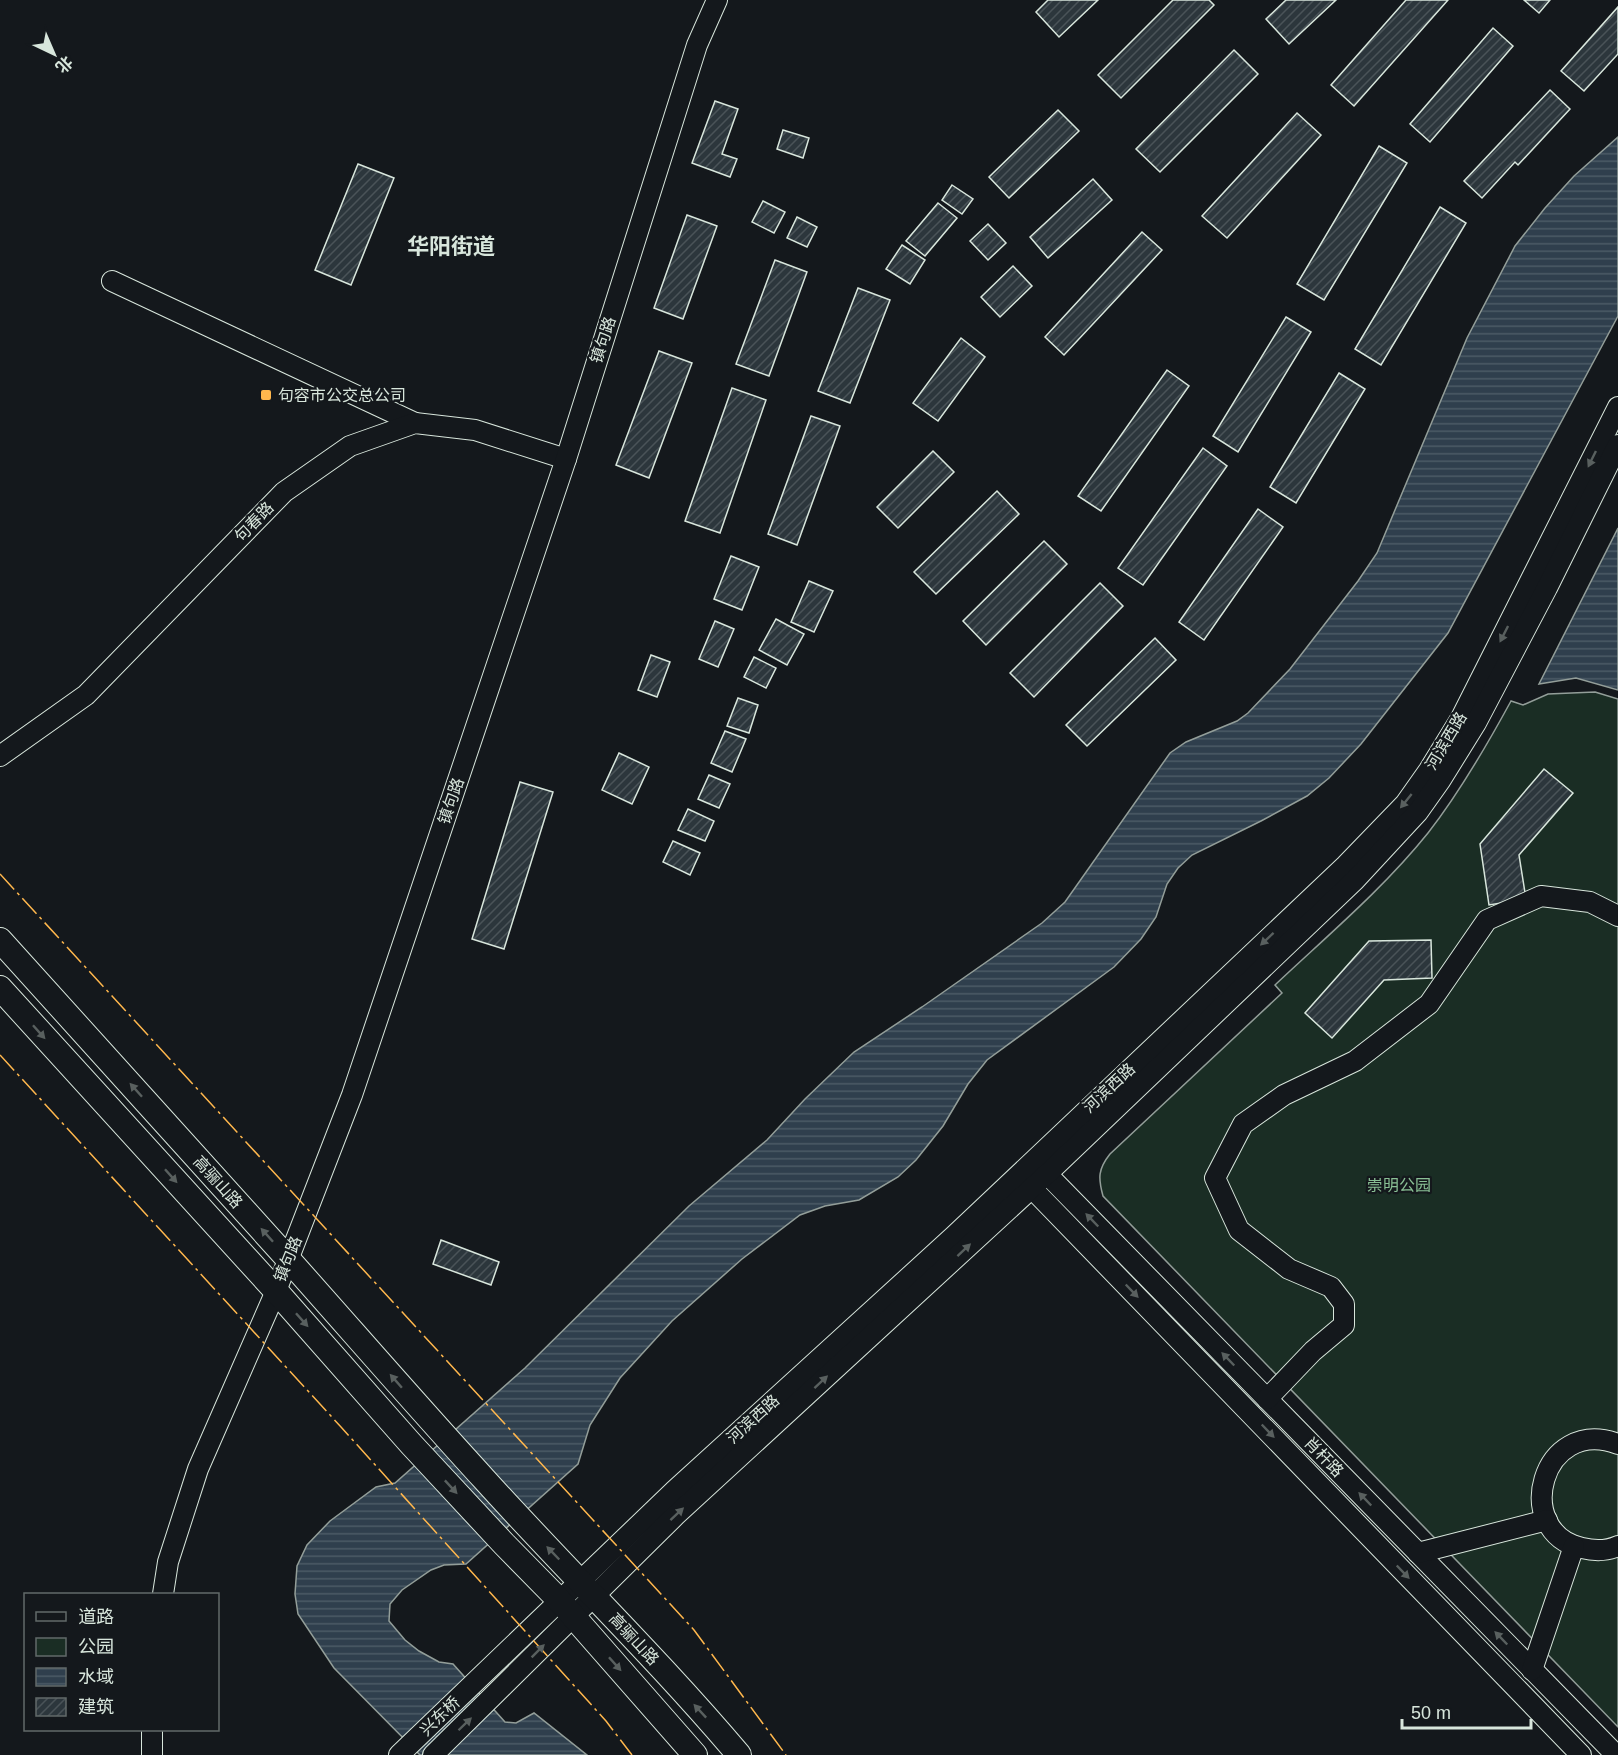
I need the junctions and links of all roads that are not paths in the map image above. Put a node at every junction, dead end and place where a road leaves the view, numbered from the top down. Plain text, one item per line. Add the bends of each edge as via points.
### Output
1 (717, 0) edge
2 (112, 281) dead end
3 (1618, 407) edge
4 (415, 423) junction
5 (1618, 445) edge
6 (566, 459) junction
7 (0, 756) edge
8 (1618, 916) edge
9 (0, 940) edge
10 (0, 988) edge
11 (1040, 1167) junction
12 (1025, 1181) junction
13 (288, 1259) junction
14 (276, 1291) junction
15 (1267, 1399) junction
16 (1618, 1444) edge
17 (1547, 1520) junction
18 (1575, 1546) junction
19 (1618, 1546) edge
20 (1418, 1553) junction
21 (587, 1588) junction
22 (163, 1593) edge
23 (566, 1608) junction
24 (1532, 1670) junction
25 (480, 1677) joint
26 (497, 1692) joint
27 (152, 1731) edge
28 (152, 1755) edge
29 (399, 1755) edge
30 (433, 1755) edge
31 (695, 1755) edge
32 (739, 1755) edge
33 (1581, 1755) edge
34 (1616, 1755) edge

1 - 6 street, 镇句路 via 697,45
2 - 4 street
3 -> 11 street, 河滨西路 via 1461,718 1405,804
4 - 6 street, 句春路 via 475,429
4 - 7 street, 句春路 via 350,446 284,492 86,695
5 - 11 street, 河滨西路 via 1476,723 1418,812 1355,880
6 - 13 street, 镇句路 via 352,1095
8 - 15 street via 1590,902 1541,896 1487,920 1429,1004 1354,1061 1284,1095 1244,1124 1215,1178 1239,1230 1289,1269 1331,1287 1344,1304 1344,1325
13 -> 9 main road, 高骊山路
10 -> 14 main road, 高骊山路
11 - 12 street, 河滨西路
15 -> 11 street, 肖杆路
12 - 21 street, 河滨西路 via 676,1515
12 -> 33 street, 肖杆路
13 - 14 street, 镇句路
21 -> 13 main road, 高骊山路 via 526,1526
14 - 22 street, 镇句路 via 198,1469 168,1562
14 -> 23 main road, 高骊山路 via 411,1444
20 -> 15 street, 肖杆路
16 - 17 street via 1590,1439 1559,1454 1542,1484 1541,1502
17 - 18 street via 1558,1536
17 - 20 street
18 - 19 street via 1593,1551
18 - 24 street
24 -> 20 street, 肖杆路
21 - 23 street, 河滨西路
32 -> 21 main road, 高骊山路
23 - 25 street, 河滨西路
26 -> 23 street, 河滨西路
23 -> 31 main road, 高骊山路
24 - 34 street, 肖杆路
25 - 29 street, 兴东桥
30 -> 26 street, 兴东桥
27 - 28 street

